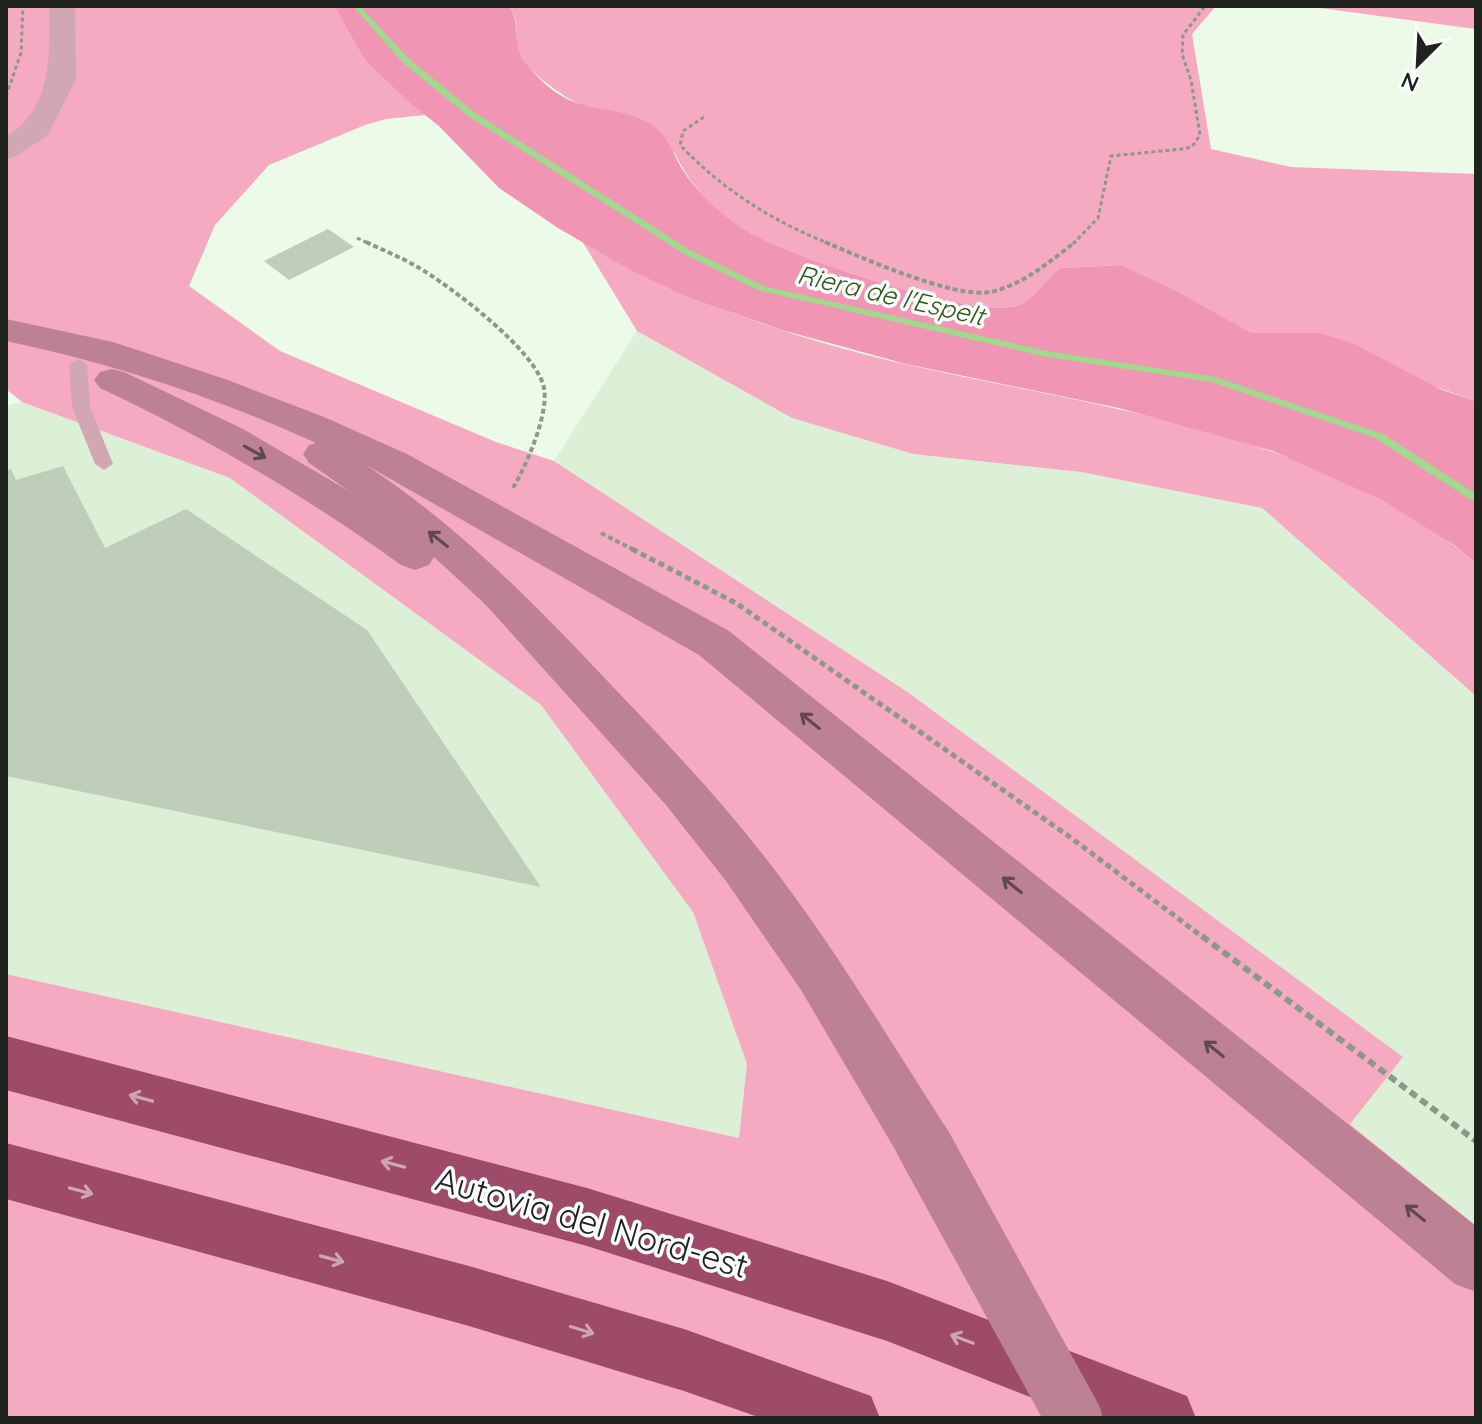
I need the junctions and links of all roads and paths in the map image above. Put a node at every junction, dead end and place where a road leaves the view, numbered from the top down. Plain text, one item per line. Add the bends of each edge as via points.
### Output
1 (23, 6) edge
2 (62, 6) edge
3 (1205, 6) edge
4 (6, 96) edge
5 (704, 117) dead end
6 (6, 150) edge
7 (357, 238) dead end
8 (6, 330) edge
9 (6, 337) edge
10 (99, 360) junction
11 (104, 464) dead end
12 (513, 488) dead end
13 (6, 1063) edge
14 (6, 1171) edge
15 (1476, 1263) edge
16 (849, 1418) edge
17 (1074, 1418) edge
18 (1165, 1418) edge

1 - 4 path via 21,53
2 - 6 street via 62,79 37,130
3 - 5 path via 1183,35 1182,54 1200,135 1192,147 1111,156 1095,224 1081,239 989,293 959,290 821,243 729,188 680,145 683,131
7 - 12 path via 420,268 508,338 533,366 544,389 524,472
8 - 10 street
9 - 10 street
10 - 11 lane via 81,407
15 -> 10 street via 714,643 394,463 227,393
10 - 17 street, bridge via 285,433 381,494 500,594 682,791 819,973 923,1143
18 -> 13 highway, Autovia del Nord-est via 887,1311 587,1217
14 -> 16 highway via 483,1300 684,1360

